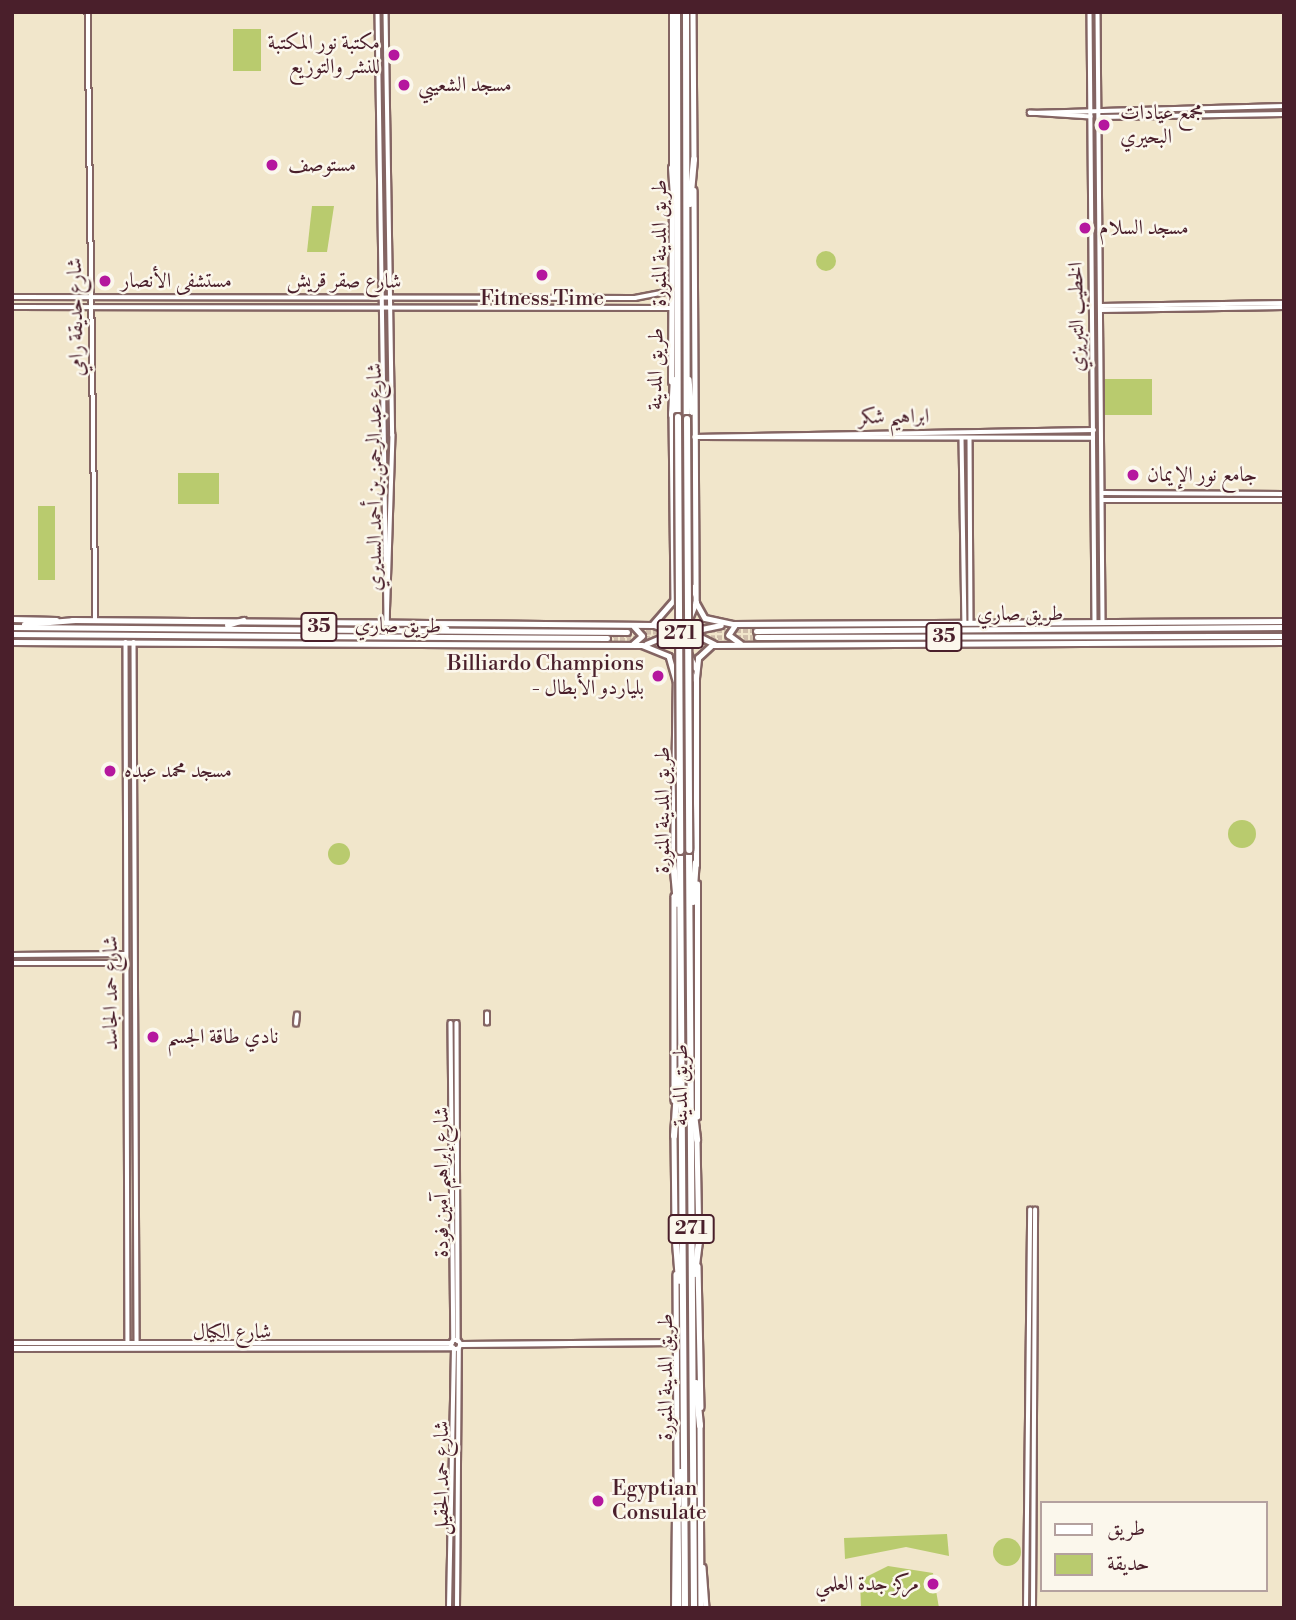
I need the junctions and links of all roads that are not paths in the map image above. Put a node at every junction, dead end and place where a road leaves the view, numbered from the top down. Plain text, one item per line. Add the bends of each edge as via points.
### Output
1 (88, 12) edge
2 (378, 12) edge
3 (386, 12) edge
4 (674, 12) edge
5 (689, 12) edge
6 (1090, 12) edge
7 (1098, 12) edge
8 (1255, 106) junction
9 (1284, 106) edge
10 (1091, 109) junction
11 (1099, 109) junction
12 (1284, 114) edge
13 (1256, 115) junction
14 (1091, 117) junction
15 (1099, 117) junction
16 (694, 159) junction
17 (672, 168) junction
18 (686, 237) junction
19 (678, 253) junction
20 (673, 290) junction
21 (388, 296) junction
22 (380, 297) junction
23 (12, 298) edge
24 (92, 298) junction
25 (498, 298) junction
26 (635, 298) junction
27 (1284, 305) edge
28 (380, 306) junction
29 (389, 306) junction
30 (12, 307) edge
31 (92, 307) junction
32 (498, 307) junction
33 (635, 307) junction
34 (673, 308) junction
35 (1101, 308) junction
36 (687, 346) junction
37 (675, 416) junction
38 (1094, 430) junction
39 (784, 434) junction
40 (694, 437) junction
41 (970, 438) junction
42 (1093, 438) junction
43 (962, 439) junction
44 (784, 440) junction
45 (1102, 493) junction
46 (1284, 497) edge
47 (1102, 500) junction
48 (972, 524) junction
49 (965, 525) junction
50 (696, 584) junction
51 (674, 587) junction
52 (383, 594) junction
53 (391, 594) junction
54 (674, 600) junction
55 (696, 602) junction
56 (12, 619) edge
57 (75, 620) junction
58 (243, 620) junction
59 (96, 621) junction
60 (1284, 621) edge
61 (387, 622) junction
62 (1096, 622) junction
63 (1103, 622) junction
64 (428, 623) junction
65 (686, 623) junction
66 (968, 623) junction
67 (733, 624) junction
68 (652, 625) junction
69 (12, 626) edge
70 (223, 626) junction
71 (619, 626) junction
72 (1284, 627) edge
73 (454, 629) junction
74 (757, 631) junction
75 (627, 632) tunnel mouth
76 (677, 632) junction
77 (12, 634) edge
78 (695, 634) junction
79 (1284, 636) edge
80 (607, 638) tunnel mouth
81 (12, 642) edge
82 (126, 642) junction
83 (134, 642) junction
84 (1284, 642) edge
85 (686, 643) junction
86 (759, 644) junction
87 (622, 645) junction
88 (642, 645) junction
89 (733, 645) junction
90 (126, 650) junction
91 (134, 651) junction
92 (676, 679) junction
93 (696, 680) junction
94 (673, 860) junction
95 (696, 863) junction
96 (690, 949) junction
97 (126, 954) junction
98 (12, 955) edge
99 (681, 962) junction
100 (12, 963) edge
101 (126, 963) junction
102 (487, 1014) dead end
103 (296, 1015) dead end
104 (451, 1023) dead end
105 (457, 1023) dead end
106 (487, 1023) dead end
107 (296, 1024) dead end
108 (681, 1028) junction
109 (454, 1063) junction
110 (690, 1074) junction
111 (674, 1136) junction
112 (697, 1140) junction
113 (675, 1230) junction
114 (699, 1243) junction
115 (692, 1301) junction
116 (684, 1325) junction
117 (676, 1342) junction
118 (128, 1343) junction
119 (137, 1343) junction
120 (456, 1345) junction
121 (12, 1346) edge
122 (692, 1347) junction
123 (683, 1411) junction
124 (700, 1426) junction
125 (452, 1436) junction
126 (458, 1436) junction
127 (677, 1492) junction
128 (678, 1504) junction
129 (700, 1530) junction
130 (449, 1608) edge
131 (457, 1608) edge
132 (674, 1608) edge
133 (679, 1608) edge
134 (685, 1608) edge
135 (694, 1608) edge
136 (703, 1608) edge
137 (1026, 1608) edge
138 (1033, 1608) edge

1 - 24 street, شارع حديقة رامي
2 - 22 street, شارع عبد الرحمن بن أحمد السديري
3 - 21 street, شارع عبد الرحمن بن أحمد السديري
4 - 17 main road, طريق المدينة
4 - 19 highway, طريق المدينة المنورة / 271
5 - 16 main road, طريق المدينة
5 - 18 highway, طريق المدينة المنورة / 271
6 - 10 street, الخطيب التبريزي
7 - 11 street, الخطيب التبريزي
8 - 9 street
8 - 11 street
8 - 13 street
10 - 11 street
10 - 14 street, الخطيب التبريزي
10 - 14 street via 1030,113
11 - 15 street, الخطيب التبريزي
12 - 13 street
13 - 15 street
14 - 15 street
14 - 38 street, الخطيب التبريزي
15 - 35 street, الخطيب التبريزي
16 - 18 highway
16 - 40 main road, طريق المدينة
17 - 19 highway
17 - 20 main road, طريق المدينة
18 - 36 highway, طريق المدينة المنورة / 271
19 - 37 highway, طريق المدينة المنورة / 271
20 - 26 street, شارع صقر قريش via 667,297
20 - 34 main road, طريق المدينة
21 - 22 street, شارع صقر قريش
21 - 25 street, شارع صقر قريش
21 - 29 street, شارع عبد الرحمن بن أحمد السديري
22 - 24 street, شارع صقر قريش
22 - 28 street, شارع عبد الرحمن بن أحمد السديري
23 - 24 street, شارع صقر قريش
24 - 31 street, شارع حديقة رامي
25 - 26 street, شارع صقر قريش
25 - 32 street
26 - 33 street
27 - 35 street
28 - 29 street, شارع صقر قريش
28 - 31 street, شارع صقر قريش
28 - 52 street, شارع عبد الرحمن بن أحمد السديري
29 - 32 street, شارع صقر قريش
29 - 53 street, شارع عبد الرحمن بن أحمد السديري
30 - 31 street, شارع صقر قريش
31 - 59 street, شارع حديقة رامي
32 - 33 street, شارع صقر قريش
33 - 34 street, شارع صقر قريش
34 - 37 main road, طريق المدينة
35 - 45 street, الخطيب التبريزي
36 - 40 main road, طريق المدينة
36 - 96 highway, طريق المدينة المنورة / 271, bridge
37 - 51 main road, طريق المدينة
37 - 99 highway, طريق المدينة المنورة / 271, bridge
38 - 39 street, ابراهيم شكر
38 - 42 street, الخطيب التبريزي
39 - 40 street, ابراهيم شكر
39 - 44 street
40 - 44 street
40 - 50 main road, طريق المدينة
41 - 42 street
41 - 43 street
41 - 48 street
42 - 62 street, الخطيب التبريزي
43 - 44 street
43 - 49 street
45 - 46 street
45 - 47 street, الخطيب التبريزي
46 - 47 street
47 - 63 street, الخطيب التبريزي
48 - 49 street
48 - 66 street
49 - 66 street
50 - 51 main road via 685,603
50 - 55 main road, طريق المدينة
51 - 54 main road, طريق المدينة
52 - 53 street
52 - 61 street, شارع عبد الرحمن بن أحمد السديري
53 - 61 street, شارع عبد الرحمن بن أحمد السديري
54 - 65 main road
54 - 68 main road
55 - 65 main road, طريق المدينة
55 - 67 main road via 705,618
56 - 57 main road
57 - 59 main road
57 - 69 main road
58 - 59 main road
58 - 61 main road
58 - 70 main road
60 - 63 main road
61 - 64 main road
62 - 63 main road
62 - 66 main road
64 - 71 main road
64 - 73 main road
65 - 76 main road, طريق المدينة
65 - 78 main road
66 - 74 main road
67 - 74 main road
67 - 78 main road
68 - 71 main road
68 - 76 main road
69 - 70 main road, طريق صاري / 35
70 - 73 main road, طريق صاري / 35
71 - 87 main road via 642,633 636,643
72 - 74 main road, طريق صاري / 35
73 - 75 main road, طريق صاري / 35
74 - 79 main road, طريق صاري / 35
74 - 86 main road via 733,626 729,635
76 - 85 main road, طريق المدينة
76 - 88 main road, طريق المدينة via 660,644
77 - 80 main road, طريق صاري / 35
78 - 85 main road, طريق المدينة
78 - 89 main road
81 - 82 main road, طريق صاري
82 - 83 main road, طريق صاري
82 - 90 street, شارع حمد الجاسد
83 - 87 main road, طريق صاري
83 - 91 street, شارع حمد الجاسد
84 - 86 main road
85 - 92 main road, طريق المدينة
85 - 93 main road, طريق المدينة
86 - 89 main road
87 - 88 main road, طريق صاري
88 - 92 main road via 669,656
89 - 93 main road via 707,648
90 - 91 street
90 - 97 street, شارع حمد الجاسد
91 - 119 street, شارع حمد الجاسد
92 - 93 main road via 685,664
92 - 94 main road, طريق المدينة
93 - 95 main road, طريق المدينة
94 - 99 highway
94 - 111 main road, طريق المدينة
95 - 96 highway
95 - 112 main road, طريق المدينة
96 - 110 highway, طريق المدينة المنورة / 271
97 - 98 street
97 - 101 street, شارع حمد الجاسد
99 - 108 highway, طريق المدينة المنورة / 271
100 - 101 street
101 - 118 street, شارع حمد الجاسد
102 - 106 street
103 - 107 street
104 - 109 street, شارع إبراهيم آمين فودة
105 - 109 street, شارع إبراهيم آمين فودة
108 - 111 highway
108 - 116 highway, طريق المدينة المنورة / 271
109 - 120 street, شارع إبراهيم آمين فودة
110 - 112 highway
110 - 115 highway, طريق المدينة المنورة / 271
111 - 113 main road, طريق المدينة
112 - 114 main road, طريق المدينة
113 - 116 highway
113 - 117 main road, طريق المدينة
114 - 115 highway
114 - 124 main road, طريق المدينة
115 - 122 highway, طريق المدينة المنورة / 271
116 - 123 highway, طريق المدينة المنورة / 271
117 - 120 main road, شارع الكيال
117 - 127 main road, طريق المدينة
118 - 119 main road, شارع الكيال
118 - 121 main road, شارع الكيال
119 - 120 main road, شارع الكيال
120 - 121 main road, شارع الكيال
120 - 125 street, شارع حمد الحقيل
120 - 126 street, شارع حمد الحقيل
122 - 124 highway
122 - 135 highway, طريق المدينة المنورة / 271
123 - 128 highway
123 - 134 highway, طريق المدينة المنورة / 271
124 - 129 main road, طريق المدينة
125 - 126 street
125 - 130 street, شارع حمد الحقيل
126 - 131 street, شارع حمد الحقيل
127 - 128 main road, طريق المدينة
127 - 132 main road, طريق المدينة
128 - 133 main road, طريق المدينة
129 - 136 main road, طريق المدينة
129 - 136 main road, طريق المدينة
137 - 138 street via 1032,1210

